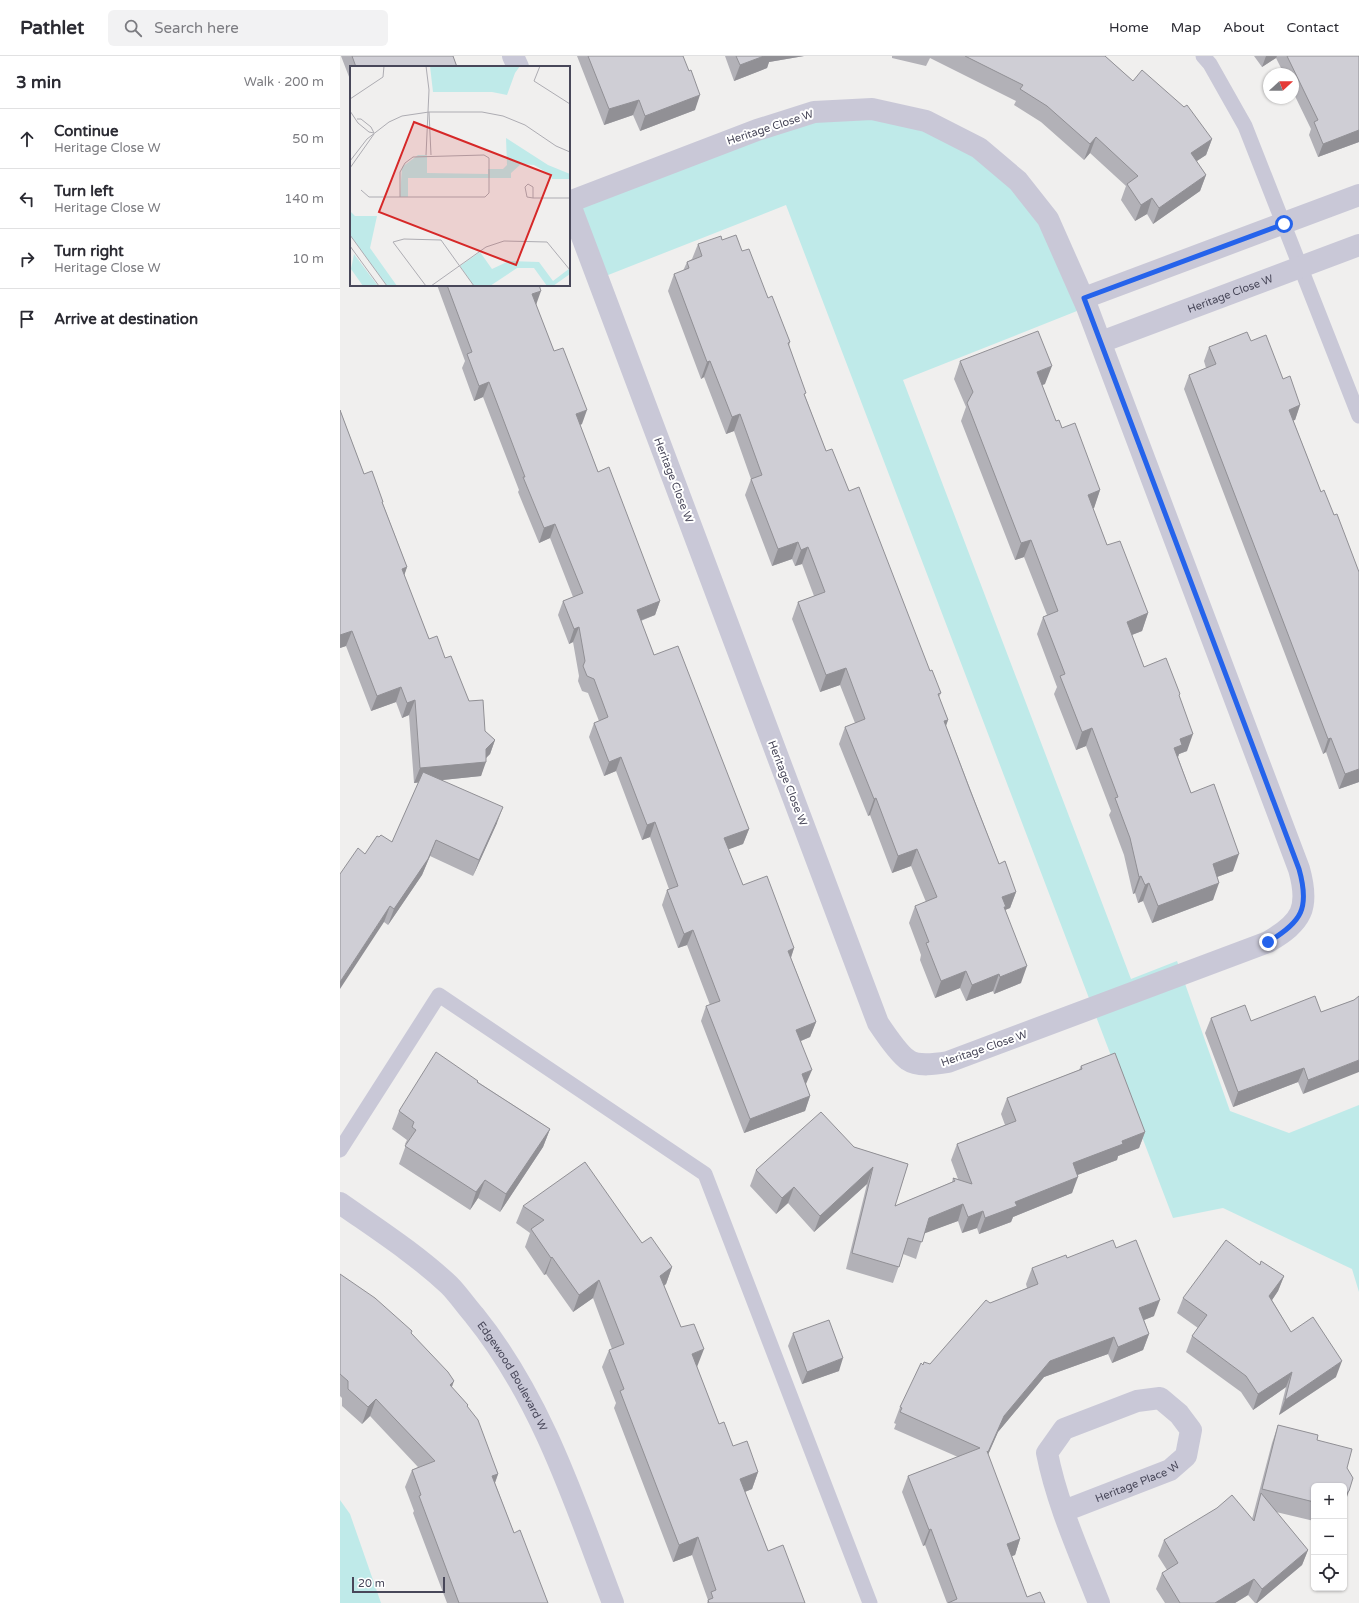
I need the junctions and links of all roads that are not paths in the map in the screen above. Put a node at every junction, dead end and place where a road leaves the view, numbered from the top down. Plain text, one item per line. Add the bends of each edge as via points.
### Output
1 (513, 56) edge
2 (1202, 56) edge
3 (518, 66) edge
4 (1359, 195) edge
5 (570, 202) edge
6 (570, 205) edge
7 (1284, 224) junction
8 (1359, 245) edge
9 (1301, 267) junction
10 (1084, 298) junction
11 (1101, 342) junction
12 (1359, 416) edge
13 (340, 1150) edge
14 (340, 1203) edge
15 (1064, 1511) junction
16 (613, 1603) edge
17 (870, 1603) edge
18 (1098, 1603) edge

1 - 3 street
2 - 7 lane via 1210,64 1245,126
4 - 7 street
5 - 10 street, Heritage Close W via 757,130 814,112 872,110 926,121 979,148 1018,181 1048,219
6 - 11 street, Heritage Close W via 878,1023 888,1039 908,1060 928,1065 948,1062 1268,942 1286,932 1300,916 1304,902 1304,884 1299,869
7 - 9 lane
7 - 10 street
8 - 9 street, Heritage Close W
9 - 11 street, Heritage Close W
9 - 12 lane
10 - 11 street, Heritage Close W
13 - 17 lane via 439,995 705,1174
14 - 16 street, Edgewood Boulevard W via 398,1243 449,1286 493,1340 527,1394 556,1455
15 - 15 street, Heritage Place W via 1052,1479 1047,1453 1064,1429 1137,1401 1160,1398 1179,1414 1191,1430 1186,1456 1170,1470
15 - 18 street, Heritage Place W

